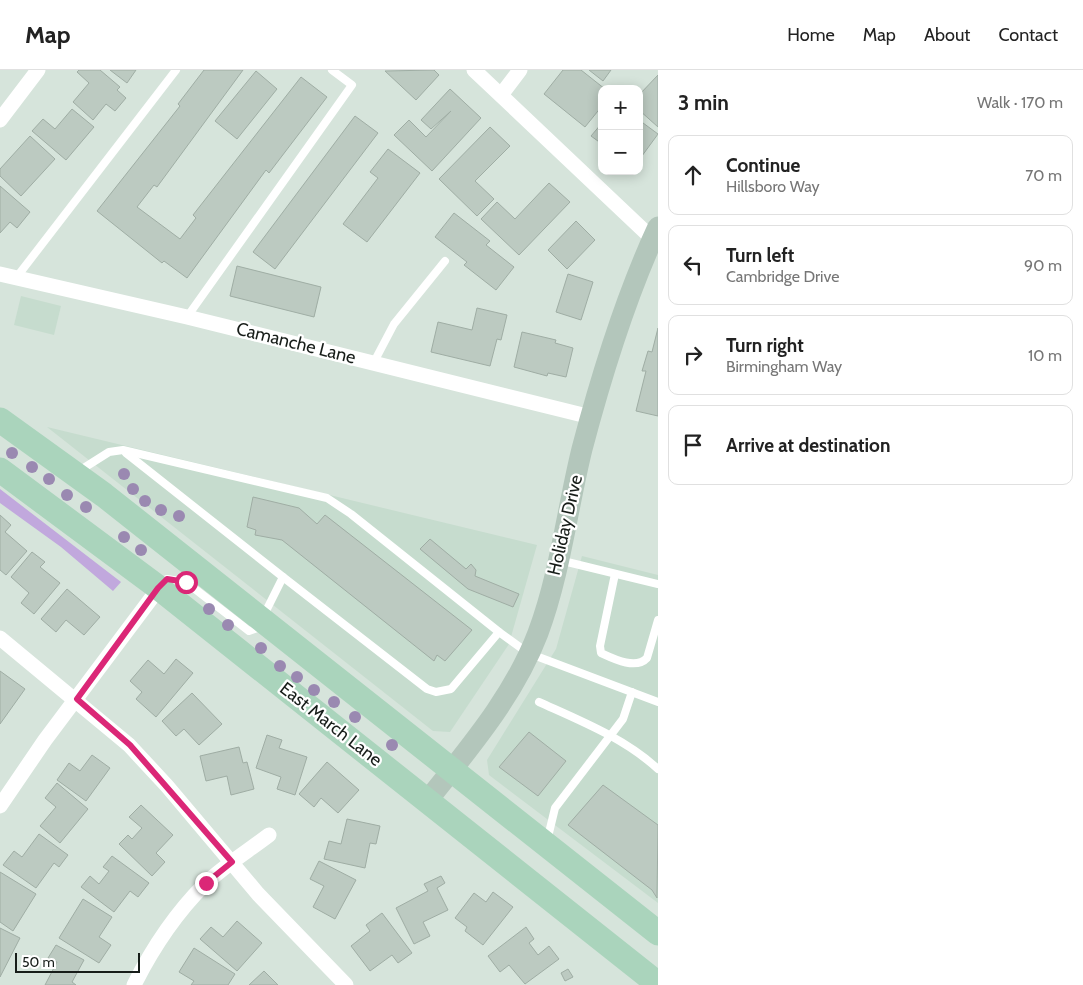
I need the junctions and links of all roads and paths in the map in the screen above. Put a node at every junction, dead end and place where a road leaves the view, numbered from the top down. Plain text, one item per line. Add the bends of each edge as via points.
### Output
1 (38, 70) edge
2 (176, 70) edge
3 (332, 70) edge
4 (474, 70) edge
5 (520, 70) edge
6 (501, 95) junction
7 (0, 120) edge
8 (656, 237) edge
9 (445, 261) dead end
10 (0, 274) edge
11 (16, 278) junction
12 (187, 317) junction
13 (374, 362) junction
14 (591, 417) junction
15 (0, 420) edge
16 (123, 450) junction
17 (0, 470) edge
18 (76, 474) junction
19 (557, 560) junction
20 (615, 574) junction
21 (283, 578) junction
22 (658, 584) edge
23 (158, 588) junction
24 (658, 620) edge
25 (266, 621) junction
26 (499, 632) junction
27 (0, 638) edge
28 (528, 652) junction
29 (632, 692) junction
30 (77, 699) junction
31 (540, 702) dead end
32 (658, 702) edge
33 (611, 735) junction
34 (658, 769) edge
35 (452, 771) junction
36 (428, 800) junction
37 (0, 806) edge
38 (269, 835) dead end
39 (546, 845) junction
40 (232, 862) junction
41 (658, 933) edge
42 (658, 984) edge
43 (134, 985) edge
44 (346, 985) edge

1 - 7 street
2 - 11 lane
3 - 12 lane via 352,85
4 - 6 street
5 - 6 street
6 - 8 street
8 - 14 street, Holiday Drive via 629,291
9 - 13 lane via 394,324
10 - 11 street, Camanche Lane
11 - 12 street, Camanche Lane
12 - 13 street, Camanche Lane
13 - 14 street, Camanche Lane
14 - 19 street, Holiday Drive
15 - 18 main road
16 - 18 lane via 109,452
16 - 21 lane
16 - 26 lane via 327,498
17 - 23 main road, East March Lane
18 - 25 main road
19 - 20 lane
19 - 28 street, Holiday Drive via 548,600
20 - 22 lane
20 - 24 lane via 601,653 636,665 642,663 647,658
21 - 25 lane
21 - 26 lane via 427,689 436,692 452,689
23 - 25 lane via 167,579 186,582 249,631
23 - 30 street
23 - 36 main road, East March Lane
25 - 35 main road
26 - 28 lane
27 - 30 street
28 - 29 lane
28 - 35 street, Holiday Drive via 511,689
29 - 32 lane
29 - 33 lane via 623,719
30 - 37 street
30 - 40 street via 130,745
31 - 33 lane
33 - 34 lane
33 - 39 lane via 555,808
35 - 36 street, Holiday Drive
35 - 39 main road
36 - 42 main road, East March Lane
38 - 40 street
39 - 41 main road
40 - 43 street via 206,883 178,913 162,934
40 - 44 street via 258,894

